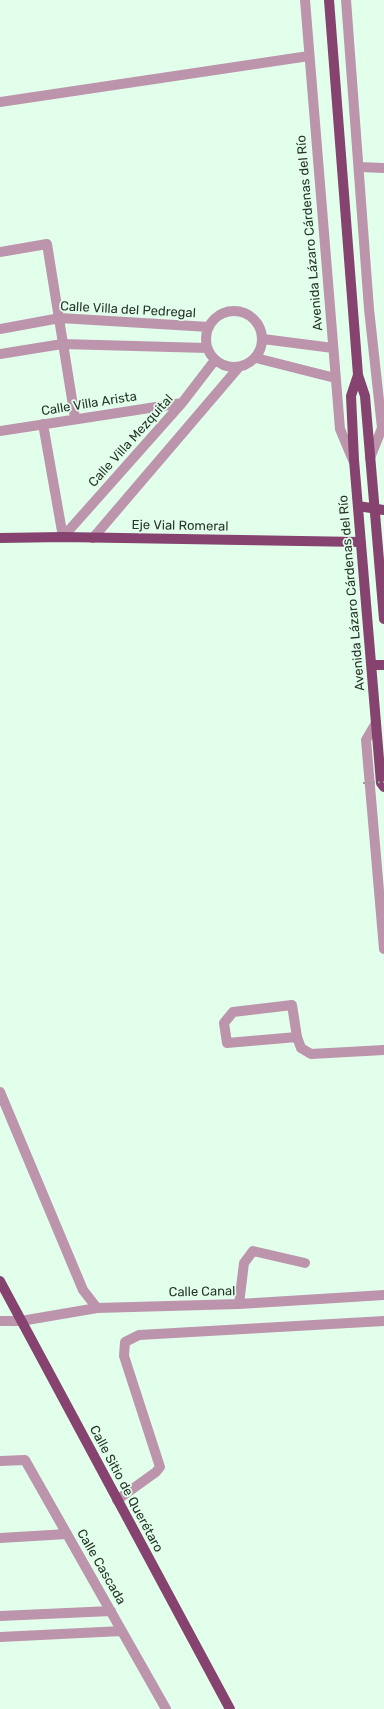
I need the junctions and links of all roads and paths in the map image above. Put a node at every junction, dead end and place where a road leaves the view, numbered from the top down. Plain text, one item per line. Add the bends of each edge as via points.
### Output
1 (305, 0) edge
2 (329, 0) edge
3 (346, 0) edge
4 (309, 56) junction
5 (0, 102) edge
6 (359, 167) junction
7 (384, 168) edge
8 (0, 252) edge
9 (60, 318) junction
10 (208, 327) junction
11 (0, 328) edge
12 (263, 338) junction
13 (62, 344) junction
14 (207, 348) junction
15 (333, 348) junction
16 (0, 354) edge
17 (256, 358) junction
18 (215, 360) junction
19 (239, 367) junction
20 (358, 375) junction
21 (335, 378) junction
22 (381, 386) edge
23 (182, 403) junction
24 (75, 418) junction
25 (43, 424) junction
26 (0, 431) edge
27 (370, 458) junction
28 (354, 460) junction
29 (358, 506) junction
30 (379, 509) edge
31 (63, 537) junction
32 (0, 538) edge
33 (93, 538) junction
34 (360, 542) junction
35 (384, 618) edge
36 (371, 665) junction
37 (384, 665) edge
38 (376, 723) junction
39 (384, 782) edge
40 (363, 784) dead end
41 (384, 787) edge
42 (384, 949) edge
43 (297, 1037) junction
44 (384, 1050) edge
45 (0, 1092) edge
46 (305, 1263) dead end
47 (0, 1281) edge
48 (384, 1295) edge
49 (240, 1304) junction
50 (97, 1308) junction
51 (0, 1321) edge
52 (21, 1321) junction
53 (384, 1321) edge
54 (0, 1461) edge
55 (117, 1500) junction
56 (67, 1534) junction
57 (0, 1538) edge
58 (111, 1611) junction
59 (0, 1616) edge
60 (122, 1631) junction
61 (0, 1637) edge
62 (166, 1709) edge
63 (230, 1709) edge

1 - 4 street, Avenida Lázaro Cárdenas del Río
2 - 20 main road, Avenida Lázaro Cárdenas del Río
3 - 6 street, Avenida Lázaro Cárdenas del Río
4 - 5 street
4 - 15 street, Avenida Lázaro Cárdenas del Río
6 - 7 street
6 - 22 street, Avenida Lázaro Cárdenas del Río via 369,309
8 - 9 street via 47,244
9 - 10 street, Calle Villa del Pedregal
9 - 11 street, Calle Villa del Pedregal
9 - 13 street
10 - 12 street via 216,317 225,312 245,313 258,323
10 - 14 street
12 - 15 street
12 - 17 street via 262,348
13 - 14 street
13 - 16 street
13 - 24 street
14 - 18 street
15 - 21 street, Avenida Lázaro Cárdenas del Río
17 - 19 street
17 - 21 street
18 - 19 street via 223,366
18 - 23 street, Calle Villa Mezquital
19 - 33 street
20 - 27 main road, Avenida Lázaro Cárdenas del Río via 365,396
20 - 28 main road, Avenida Lázaro Cárdenas del Río via 351,396
21 - 28 street, Avenida Lázaro Cárdenas del Río via 340,429
22 - 27 street, Avenida Lázaro Cárdenas del Río via 382,428
23 - 24 street, Calle Villa Arista
23 - 31 street, Calle Villa Mezquital
24 - 25 street, Calle Villa Arista
25 - 26 street, Calle Villa Arista
25 - 31 street
27 - 30 main road, Avenida Lázaro Cárdenas del Río
28 - 29 main road, Avenida Lázaro Cárdenas del Río
29 - 30 main road
29 - 34 main road, Avenida Lázaro Cárdenas del Río
30 - 35 main road, Avenida Lázaro Cárdenas del Río
31 - 32 main road, Eje Vial Romeral
31 - 33 main road, Eje Vial Romeral
33 - 34 main road, Eje Vial Romeral
34 - 36 main road, Avenida Lázaro Cárdenas del Río
36 - 37 main road
36 - 38 main road, Avenida Lázaro Cárdenas del Río
38 - 41 main road, Avenida Lázaro Cárdenas del Río via 381,783
38 - 42 street via 366,740
39 - 40 path, bridge
43 - 43 street via 227,1043 224,1023 233,1012 292,1005
43 - 44 street via 301,1048 311,1054
45 - 50 street via 83,1290
46 - 49 street via 253,1251 244,1262
47 - 52 main road, Calle Sitio de Querétaro
48 - 49 street, Calle Canal
49 - 50 street, Calle Canal
50 - 52 street, Calle Canal
51 - 52 street, Calle Canal
52 - 55 main road, Calle Sitio de Querétaro
53 - 55 street via 139,1335 126,1342 124,1356 160,1467
54 - 56 street, Calle Cascada via 25,1460
55 - 63 main road, Calle Sitio de Querétaro
56 - 57 street
56 - 58 street, Calle Cascada
58 - 59 street
58 - 60 street, Calle Cascada
60 - 61 street
60 - 62 street, Calle Cascada

